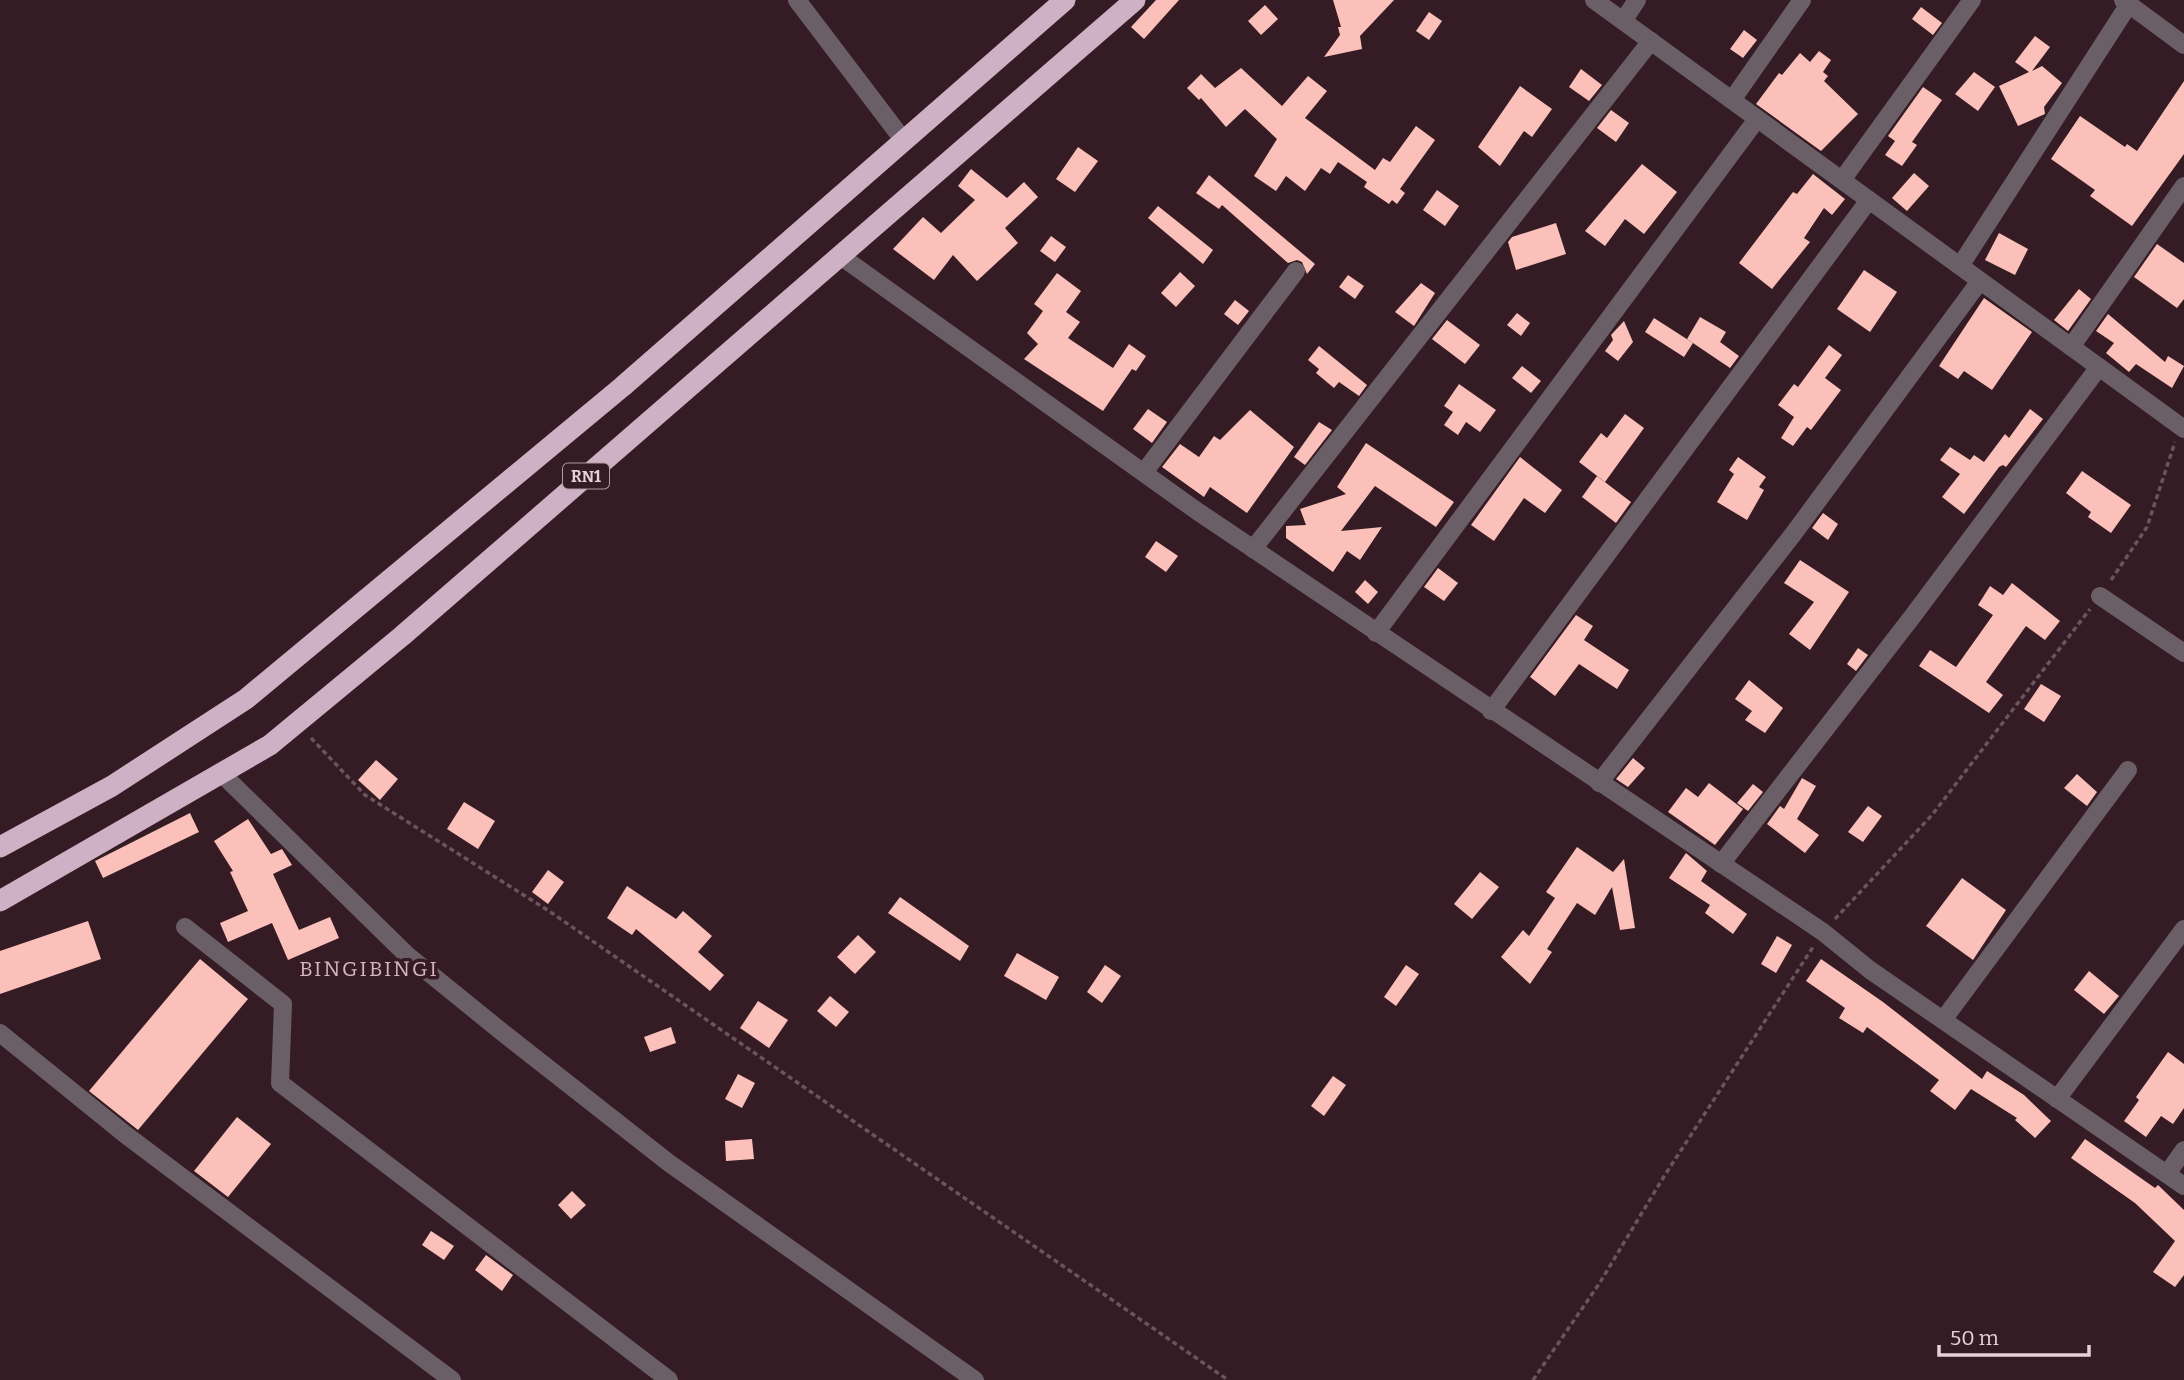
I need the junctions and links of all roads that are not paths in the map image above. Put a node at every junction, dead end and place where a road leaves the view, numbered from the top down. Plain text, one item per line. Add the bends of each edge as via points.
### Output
1 (797, 0) edge
2 (1065, 0) edge
3 (1135, 0) edge
4 (1594, 0) edge
5 (1637, 0) edge
6 (1802, 0) edge
7 (1972, 0) edge
8 (2126, 2) edge
9 (1623, 21) junction
10 (1651, 41) junction
11 (2184, 45) edge
12 (1732, 100) junction
13 (1757, 119) junction
14 (904, 141) junction
15 (1842, 180) junction
16 (2184, 186) edge
17 (1869, 200) junction
18 (839, 255) junction
19 (1960, 266) junction
20 (1296, 271) dead end
21 (1980, 281) junction
22 (2071, 347) junction
23 (2099, 367) junction
24 (2182, 427) edge
25 (1145, 471) junction
26 (1253, 549) junction
27 (2100, 596) road end
28 (1376, 633) junction
29 (2184, 653) edge
30 (1491, 711) junction
31 (2128, 770) dead end
32 (221, 773) junction
33 (1599, 783) junction
34 (0, 847) edge
35 (1721, 864) junction
36 (0, 901) edge
37 (186, 927) dead end
38 (2184, 929) edge
39 (1942, 1020) junction
40 (0, 1033) edge
41 (2057, 1099) junction
42 (2184, 1150) edge
43 (2167, 1174) junction
44 (2184, 1186) edge
45 (452, 1380) edge
46 (669, 1380) edge
47 (975, 1380) edge

1 - 14 street
2 - 14 highway, RN1
3 - 18 highway, RN1
4 - 9 street
5 - 9 street
6 - 12 street
7 - 15 street
8 - 11 street
8 - 19 street
9 - 10 street
10 - 12 street
10 - 26 street
12 - 13 street
13 - 15 street
13 - 28 street
14 - 34 highway, RN1 via 622,387 246,699 112,786
15 - 17 street
16 - 22 street
17 - 19 street
17 - 30 street
18 - 25 street
18 - 32 highway, RN1 via 402,636 270,745
19 - 21 street
20 - 25 street
21 - 22 street
21 - 33 street via 1794,533
22 - 23 street
23 - 24 street
23 - 35 street
25 - 26 street
26 - 28 street
27 - 29 street
28 - 30 street
30 - 33 street
31 - 39 street
32 - 36 highway, RN1
32 - 47 street via 407,955 502,1032 669,1163
33 - 35 street
35 - 39 street
37 - 46 street via 283,1004 281,1083
38 - 41 street
39 - 41 street
40 - 45 street via 126,1135
41 - 43 street
42 - 43 street
43 - 44 street

